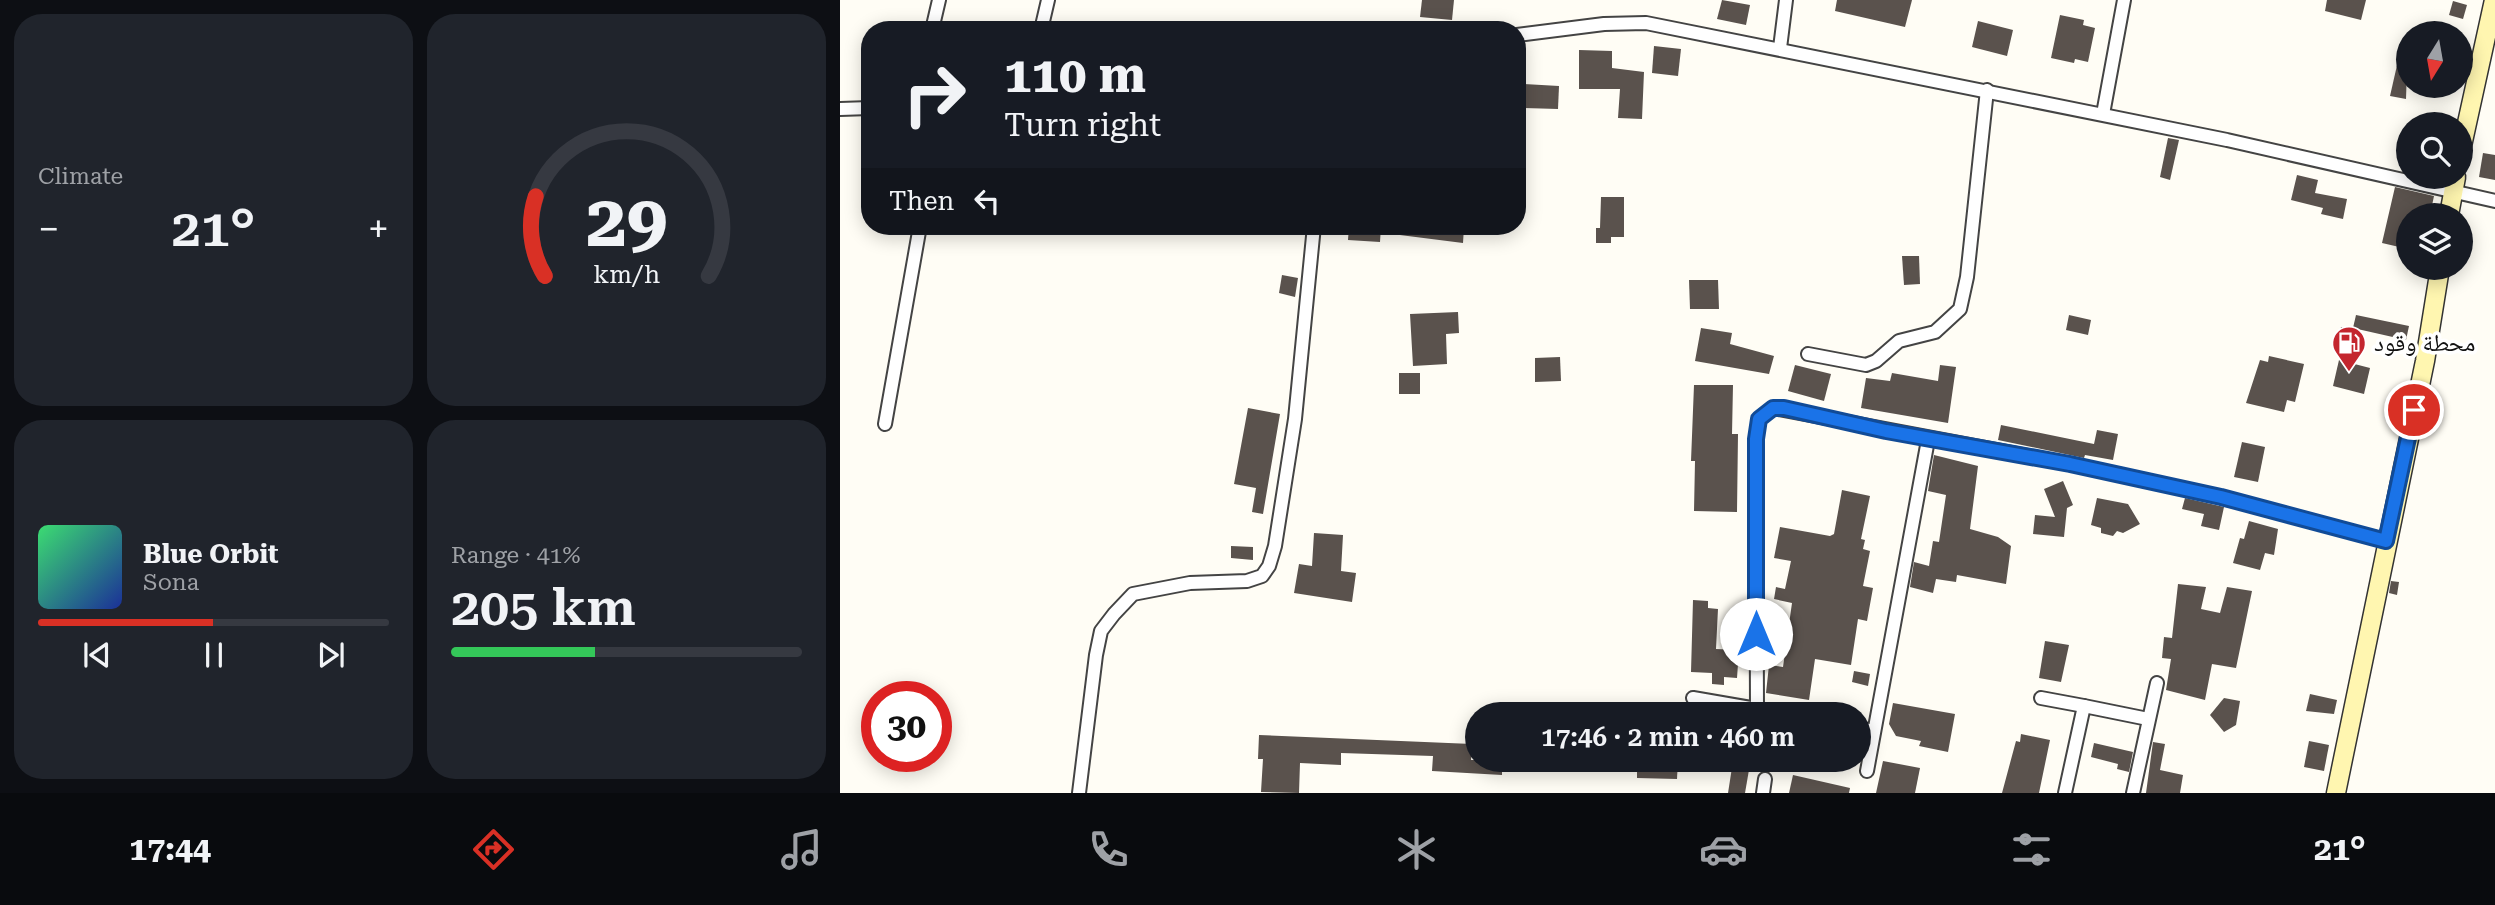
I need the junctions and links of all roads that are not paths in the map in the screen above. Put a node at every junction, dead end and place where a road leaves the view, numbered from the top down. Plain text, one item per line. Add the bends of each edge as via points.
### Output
1 (939, 0) edge
2 (1048, 0) edge
3 (1786, 0) edge
4 (2124, 0) edge
5 (2494, 0) edge
6 (934, 21) edge
7 (1043, 21) edge
8 (1526, 34) edge
9 (1780, 48) junction
10 (1987, 90) junction
11 (861, 108) edge
12 (840, 109) edge
13 (2469, 112) edge
14 (2103, 114) junction
15 (2396, 172) edge
16 (2468, 189) edge
17 (2495, 201) edge
18 (918, 235) edge
19 (1313, 235) edge
20 (2438, 280) edge
21 (1808, 354) dead end
22 (885, 425) dead end
23 (1928, 440) junction
24 (2386, 541) junction
25 (2157, 683) dead end
26 (1693, 698) dead end
27 (2040, 698) dead end
28 (1719, 702) edge
29 (1757, 702) edge
30 (2084, 706) junction
31 (2148, 719) junction
32 (1871, 730) edge
33 (1874, 731) junction
34 (1871, 748) edge
35 (1765, 779) dead end
36 (1079, 793) edge
37 (1763, 793) edge
38 (2065, 793) edge
39 (2133, 793) edge
40 (2336, 793) edge

1 - 6 street
2 - 7 street
3 - 9 street
4 - 14 street
5 - 13 main road
8 - 9 street via 1646,23
9 - 10 street
10 - 14 street
10 - 21 street via 1968,277 1960,309 1935,332 1899,341 1866,365
11 - 12 street
14 - 15 street
16 - 17 street
18 - 22 street
19 - 36 street via 1295,419 1269,566 1262,576 1247,581 1190,583 1133,594 1114,614 1101,631 1096,655
20 - 24 main road
23 - 24 street via 2208,494
23 - 29 street via 1784,408 1773,408 1759,419
23 - 33 street
24 - 40 main road
25 - 31 street
26 - 28 street
27 - 30 street
30 - 31 street
30 - 38 street
31 - 39 street
32 - 33 street
33 - 34 street
35 - 37 street

